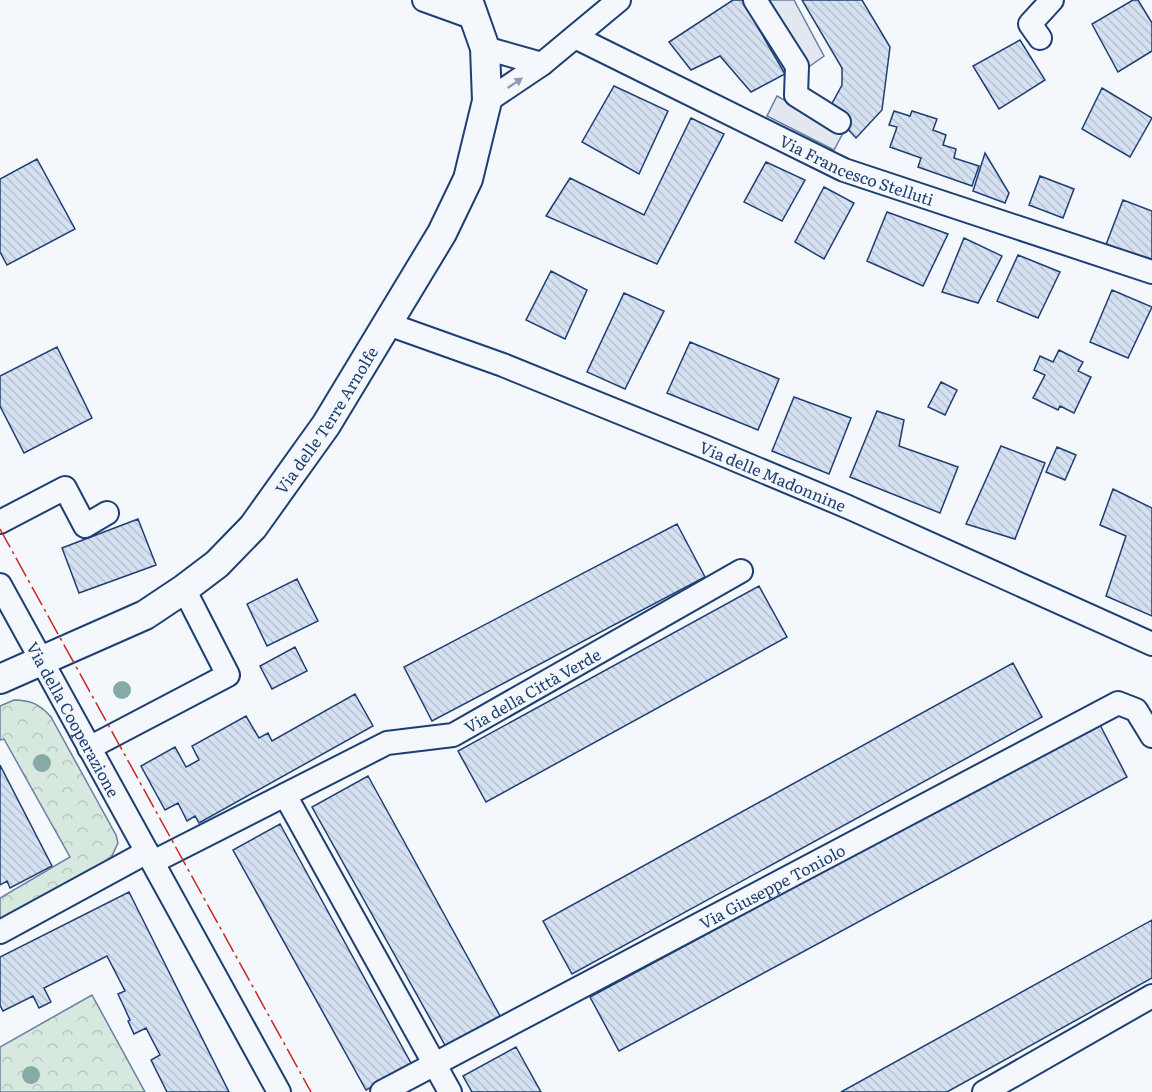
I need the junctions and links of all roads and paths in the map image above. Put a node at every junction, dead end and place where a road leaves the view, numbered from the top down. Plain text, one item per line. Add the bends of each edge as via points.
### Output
1 (424, 0) edge
2 (619, 0) edge
3 (755, 0) edge
4 (1052, 0) edge
5 (471, 9) edge
6 (575, 37) junction
7 (1040, 38) dead end
8 (485, 48) junction
9 (542, 64) junction
10 (487, 101) junction
11 (839, 122) dead end
12 (1152, 272) edge
13 (388, 324) junction
14 (107, 513) dead end
15 (0, 522) edge
16 (741, 571) dead end
17 (0, 585) edge
18 (184, 589) junction
19 (1152, 644) edge
20 (41, 662) junction
21 (0, 679) edge
22 (1152, 736) edge
23 (89, 748) junction
24 (285, 795) junction
25 (150, 857) junction
26 (0, 932) edge
27 (1152, 996) edge
28 (434, 1064) junction
29 (279, 1092) edge
30 (382, 1092) edge
31 (450, 1092) edge
32 (984, 1092) edge

1 - 5 street
2 - 6 street
3 - 11 street via 797,66 796,94
4 - 7 street via 1030,24
5 - 8 street, Via delle Terre Arnolfe
6 - 9 street
6 - 12 street, Via Francesco Stelluti via 844,170
8 - 9 street
8 - 10 street, Via delle Terre Arnolfe
10 -> 9 street
10 - 13 street, Via delle Terre Arnolfe via 468,179 442,233
13 - 18 street, Via delle Terre Arnolfe via 326,424 253,527 217,564
13 - 19 street, Via delle Madonnine via 503,365 705,447
14 - 15 street via 85,526 65,488
16 - 24 street, Via della Città Verde via 453,735 387,742
17 - 20 street, Via della Cooperazione
18 - 20 street, Via delle Terre Arnolfe via 145,615
18 - 23 street via 228,675
20 - 21 street, Via delle Terre Arnolfe
20 - 23 street, Via della Cooperazione
22 - 28 street, Via Giuseppe Toniolo via 1136,710 1118,703
23 - 25 street, Via della Cooperazione
24 - 25 street, Via della Città Verde
24 - 28 street
25 - 26 street
25 - 29 street, Via della Cooperazione
27 - 32 street
28 - 30 street, Via Giuseppe Toniolo
28 - 31 street

